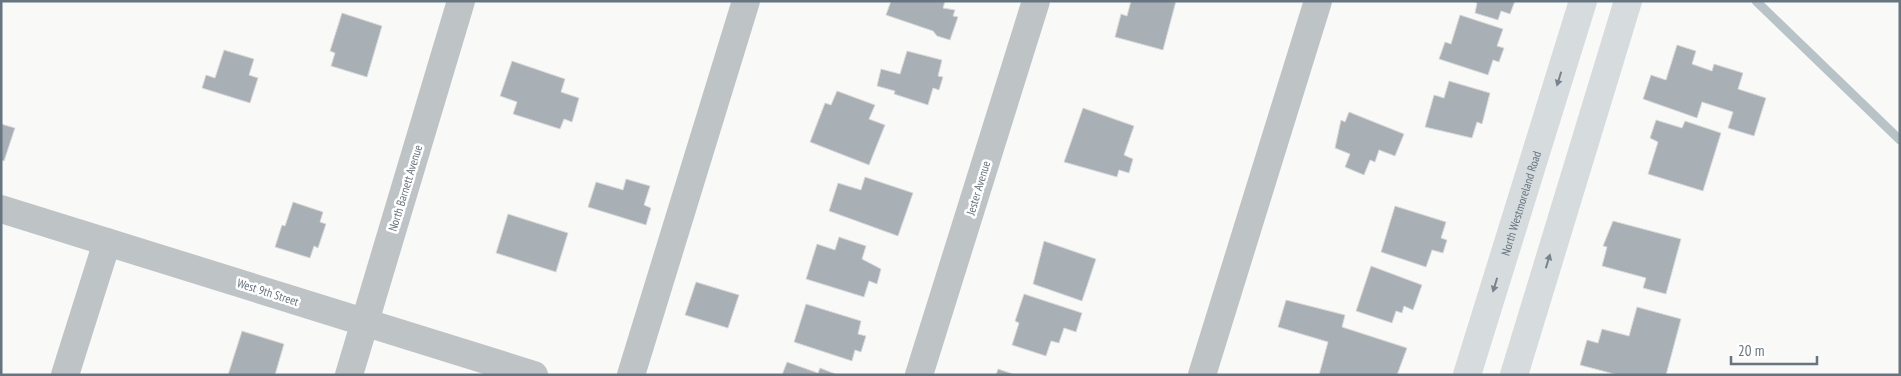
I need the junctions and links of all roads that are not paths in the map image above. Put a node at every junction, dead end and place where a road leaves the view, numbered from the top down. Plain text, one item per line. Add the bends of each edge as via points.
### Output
1 (461, 1) edge
2 (746, 1) edge
3 (1036, 1) edge
4 (1318, 1) edge
5 (1583, 1) edge
6 (1628, 1) edge
7 (1, 209) edge
8 (107, 242) junction
9 (364, 323) junction
10 (65, 375) edge
11 (348, 375) edge
12 (534, 375) edge
13 (631, 375) edge
14 (919, 375) edge
15 (1202, 375) edge
16 (1467, 375) edge
17 (1514, 375) edge

1 - 9 street, North Barnett Avenue
2 - 13 street
3 - 14 street, Jester Avenue
4 - 15 street
5 -> 16 main road, North Westmoreland Road
17 -> 6 main road
7 - 8 street, West 9th Street
8 - 9 street, West 9th Street
8 - 10 street
9 - 11 street, North Barnett Avenue
9 - 12 street, West 9th Street

